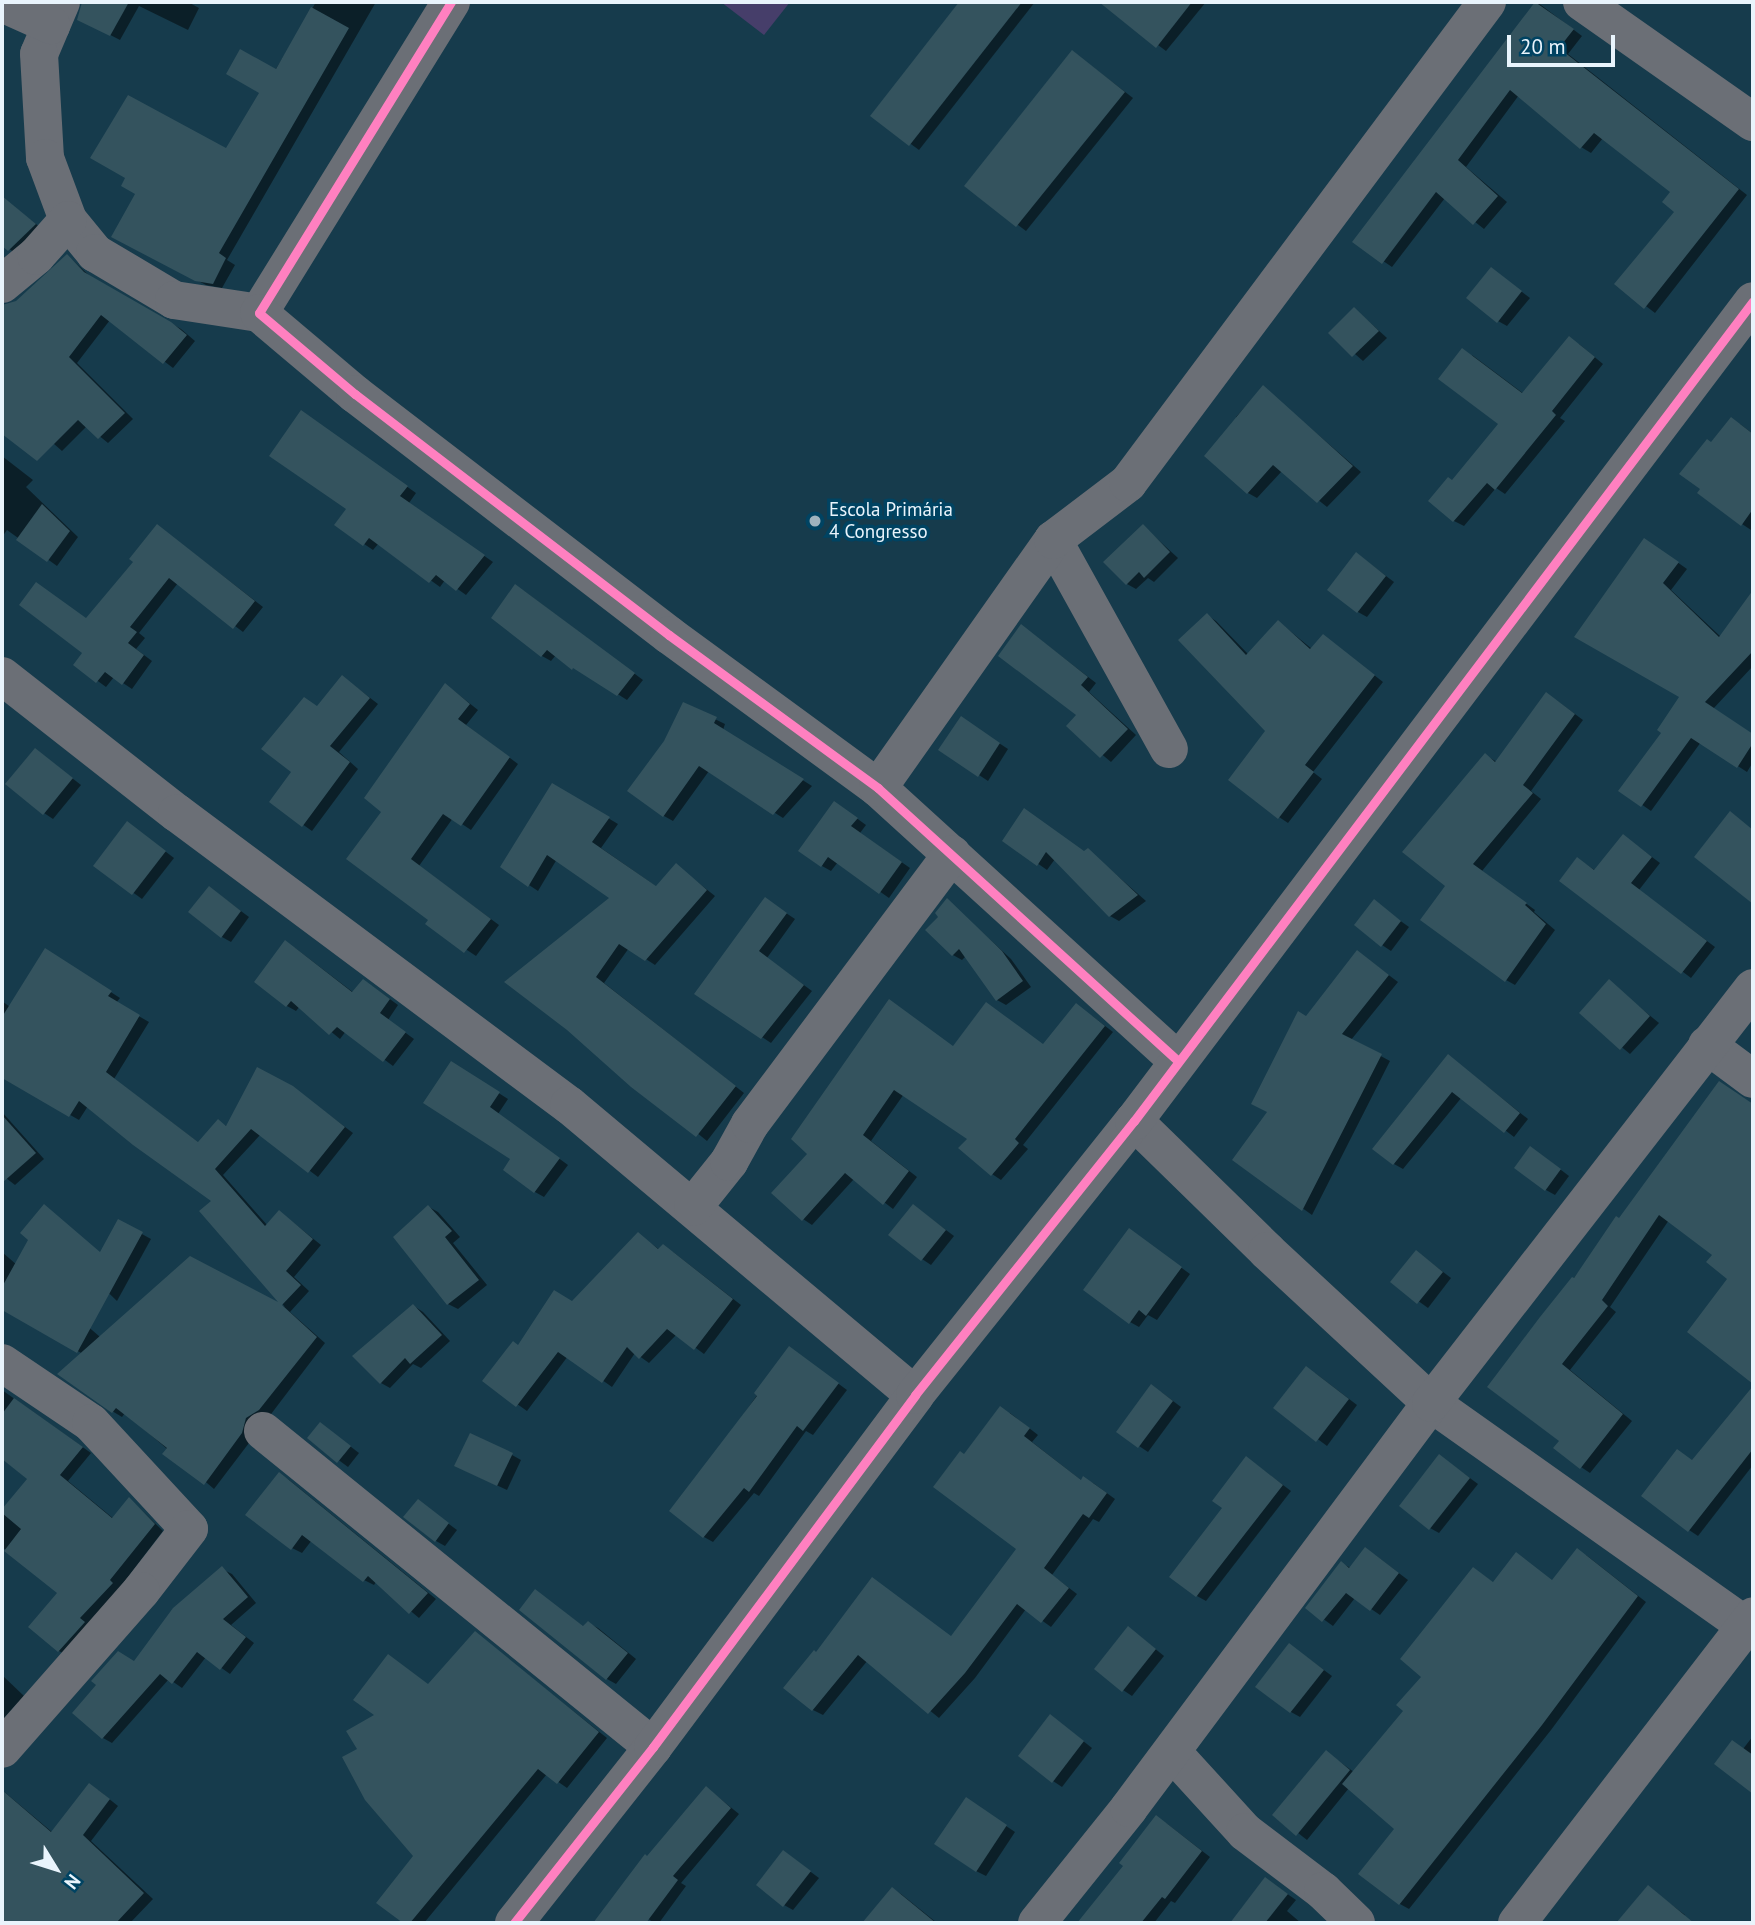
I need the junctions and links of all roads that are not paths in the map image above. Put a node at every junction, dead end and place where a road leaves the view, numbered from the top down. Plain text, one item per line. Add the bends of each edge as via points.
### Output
1 (451, 2) edge
2 (1487, 2) edge
3 (1582, 2) edge
4 (2, 3) edge
5 (56, 13) edge
6 (1753, 122) edge
7 (68, 220) junction
8 (2, 284) edge
9 (1753, 301) edge
10 (259, 313) junction
11 (1053, 540) junction
12 (2, 676) edge
13 (1169, 749) dead end
14 (878, 788) junction
15 (952, 854) junction
16 (1753, 988) edge
17 (1707, 1045) junction
18 (1177, 1060) junction
19 (1753, 1079) edge
20 (1135, 1121) junction
21 (693, 1207) junction
22 (2, 1363) edge
23 (915, 1395) junction
24 (1431, 1403) junction
25 (263, 1431) dead end
26 (1749, 1621) edge
27 (653, 1747) junction
28 (2, 1749) edge
29 (1172, 1752) junction
30 (514, 1923) edge
31 (1037, 1923) edge
32 (1356, 1923) edge
33 (1517, 1923) edge

1 - 10 street
2 - 11 street via 1128,483
3 - 6 street
4 - 5 street
5 - 7 street via 39,54 45,158
7 - 8 street via 36,256
7 - 10 street via 95,253 174,300
9 - 18 street
10 - 14 street via 420,444
11 - 13 street
11 - 14 street
12 - 21 street via 177,813 569,1105
14 - 15 street
15 - 18 street
15 - 21 street
16 - 17 street
17 - 19 street
17 - 24 street
18 - 20 street
20 - 23 street
20 - 24 street
21 - 23 street
22 - 28 street via 91,1423 189,1530
23 - 27 street
24 - 26 street
24 - 29 street
25 - 27 street
26 - 33 street
27 - 30 street
29 - 31 street
29 - 32 street via 1245,1832 1323,1891

